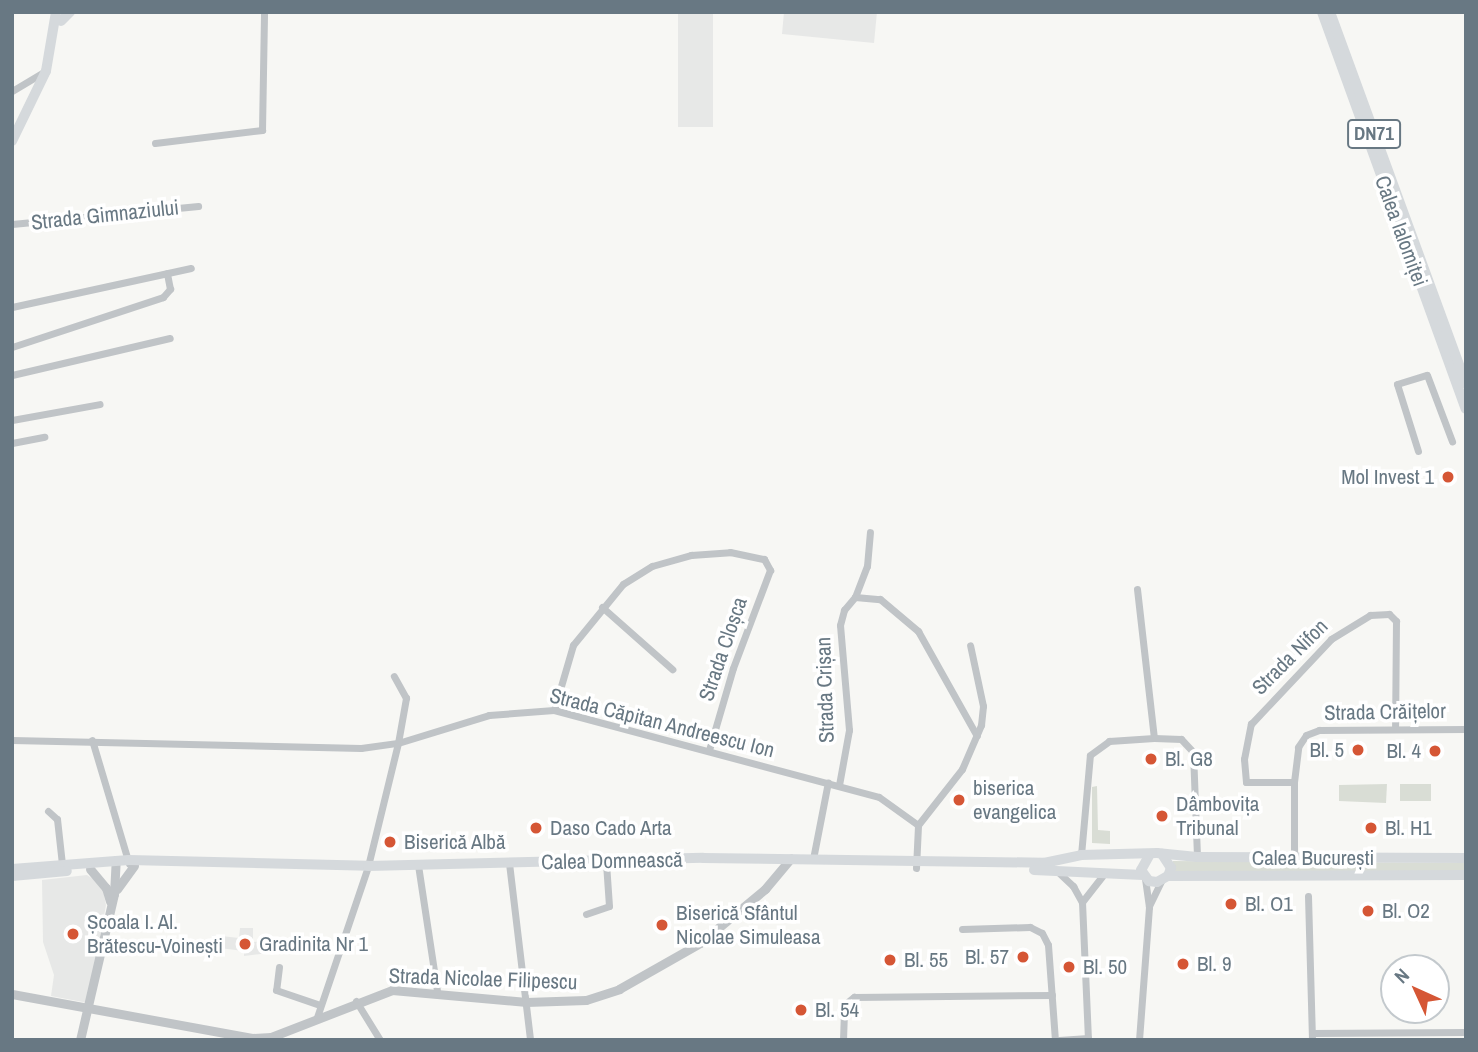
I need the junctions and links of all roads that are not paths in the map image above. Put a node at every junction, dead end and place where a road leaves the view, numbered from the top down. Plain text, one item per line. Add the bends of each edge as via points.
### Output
1 (69, 12) edge
2 (264, 12) edge
3 (1322, 12) edge
4 (1330, 12) edge
5 (60, 15) edge
6 (46, 71) junction
7 (12, 91) edge
8 (12, 141) edge
9 (155, 143) dead end
10 (198, 206) dead end
11 (12, 224) edge
12 (191, 268) dead end
13 (167, 273) junction
14 (12, 307) edge
15 (170, 338) dead end
16 (12, 347) edge
17 (12, 375) edge
18 (1466, 384) edge
19 (100, 404) dead end
20 (1466, 409) edge
21 (12, 420) edge
22 (44, 437) dead end
23 (1452, 442) dead end
24 (12, 443) edge
25 (1418, 452) dead end
26 (870, 532) dead end
27 (1137, 589) dead end
28 (855, 597) junction
29 (602, 607) junction
30 (970, 645) dead end
31 (672, 669) dead end
32 (394, 676) dead end
33 (554, 710) junction
34 (1395, 729) junction
35 (1466, 729) edge
36 (976, 736) junction
37 (1154, 738) junction
38 (12, 740) edge
39 (92, 740) junction
40 (398, 743) junction
41 (709, 750) junction
42 (828, 782) junction
43 (1294, 782) junction
44 (839, 785) junction
45 (48, 811) dead end
46 (918, 825) junction
47 (1155, 854) junction
48 (1082, 855) junction
49 (1203, 857) junction
50 (1294, 858) junction
51 (1466, 858) edge
52 (813, 859) junction
53 (789, 862) junction
54 (116, 863) junction
55 (133, 865) junction
56 (916, 865) junction
57 (509, 867) junction
58 (606, 867) junction
59 (62, 868) junction
60 (419, 868) junction
61 (90, 869) junction
62 (365, 869) junction
63 (14, 871) edge
64 (1058, 872) junction
65 (1466, 874) edge
66 (1102, 876) junction
67 (1144, 877) junction
68 (1165, 879) junction
69 (114, 894) junction
70 (1308, 896) dead end
71 (1082, 902) junction
72 (1149, 907) junction
73 (111, 910) junction
74 (586, 914) dead end
75 (962, 929) dead end
76 (279, 967) dead end
77 (437, 991) junction
78 (12, 994) edge
79 (1052, 995) junction
80 (356, 1001) junction
81 (526, 1002) junction
82 (320, 1005) junction
83 (90, 1007) junction
84 (317, 1017) junction
85 (1466, 1031) edge
86 (1312, 1036) edge
87 (271, 1038) edge
88 (1088, 1039) edge
89 (80, 1040) edge
90 (380, 1040) edge
91 (530, 1040) edge
92 (843, 1040) edge
93 (1057, 1040) edge
94 (1139, 1040) edge

1 - 5 main road
2 - 9 street via 262,130
3 - 20 main road, Calea Ialomiței / DN71
4 - 18 main road, Calea Ialomiței / DN71
5 - 6 main road
6 - 7 street
6 - 8 main road
10 - 11 street, Strada Gimnaziului
12 - 13 street
13 - 14 street
13 - 16 street via 170,289 163,297
15 - 17 street
19 - 21 street
22 - 24 street
23 - 25 street via 1427,374 1397,384
26 - 28 street, Strada Crișan via 867,566
27 - 37 street
28 - 36 street via 880,600 918,631
28 - 44 street, Strada Crișan via 844,610 840,625 849,730
29 - 31 street
29 - 33 street via 573,646
29 - 41 street, Strada Cloșca via 623,584 666,561 730,552 768,562 770,570 733,668
30 - 36 street via 983,706
32 - 40 street via 406,698
33 - 40 street, Strada Căpitan Andreescu Ion via 489,715
33 - 41 street, Strada Căpitan Andreescu Ion
34 - 35 street, Strada Crăițelor
34 - 43 street, Strada Crăițelor via 1313,731 1301,741
34 - 43 street, Strada Nifon via 1396,621 1388,614 1370,615 1331,639 1251,724 1244,759 1246,782
36 - 46 street via 961,769
37 - 48 street via 1101,745 1090,755
37 - 49 street via 1181,739 1193,752
38 - 39 street, Strada Căpitan Andreescu Ion
39 - 40 street, Strada Căpitan Andreescu Ion via 340,749
39 - 55 street
40 - 62 street
41 - 42 street, Strada Căpitan Andreescu Ion
42 - 44 street, Strada Căpitan Andreescu Ion
42 - 52 street
43 - 50 street, Strada Crăițelor
44 - 46 street, Strada Căpitan Andreescu Ion via 888,800
45 - 59 street via 58,819
46 - 56 street
47 - 48 main road, Calea București
47 - 49 main road, Calea București
47 - 67 main road via 1142,861
47 - 68 main road via 1170,863
48 - 56 main road, Calea Domnească via 1044,863
49 - 50 main road, Calea București
50 - 51 main road, Calea București
52 - 53 main road, Calea Domnească
52 - 56 main road, Calea Domnească
53 - 56 main road, Calea Domnească
53 - 57 main road, Calea Domnească
53 - 58 main road, Calea Domnească
53 - 81 street, Strada Nicolae Filipescu via 711,934 637,979 586,1000
54 - 55 main road, Calea Domnească
54 - 59 main road, Calea Domnească
54 - 61 main road
54 - 69 street
55 - 62 main road, Calea Domnească
55 - 69 street
56 - 64 main road, Calea Domnească
57 - 58 main road, Calea Domnească
57 - 60 main road, Calea Domnească
57 - 81 street
58 - 74 street via 609,906
59 - 61 main road
59 - 63 main road, Calea Domnească
60 - 62 main road, Calea Domnească
60 - 77 street
61 - 73 street via 108,891
62 - 82 street
64 - 66 main road, Calea Domnească
64 - 71 street
65 - 68 main road, Calea București
66 - 67 main road, Calea Domnească
66 - 71 street
67 - 68 main road, Calea București
67 - 72 street
68 - 72 street
69 - 73 street
70 - 86 street
71 - 88 street
72 - 94 street
73 - 83 street
75 - 79 street via 1039,929 1048,945
76 - 82 street via 276,990
77 - 80 street, Strada Nicolae Filipescu via 392,990
77 - 81 street, Strada Nicolae Filipescu
78 - 83 street, Strada Nicolae Filipescu
79 - 92 street via 854,997 845,1006
79 - 93 street
80 - 84 street, Strada Nicolae Filipescu
80 - 90 street
81 - 91 street
82 - 84 street
83 - 87 street, Strada Nicolae Filipescu via 243,1037
83 - 89 street
84 - 87 street, Strada Nicolae Filipescu
85 - 86 street
88 - 93 street

